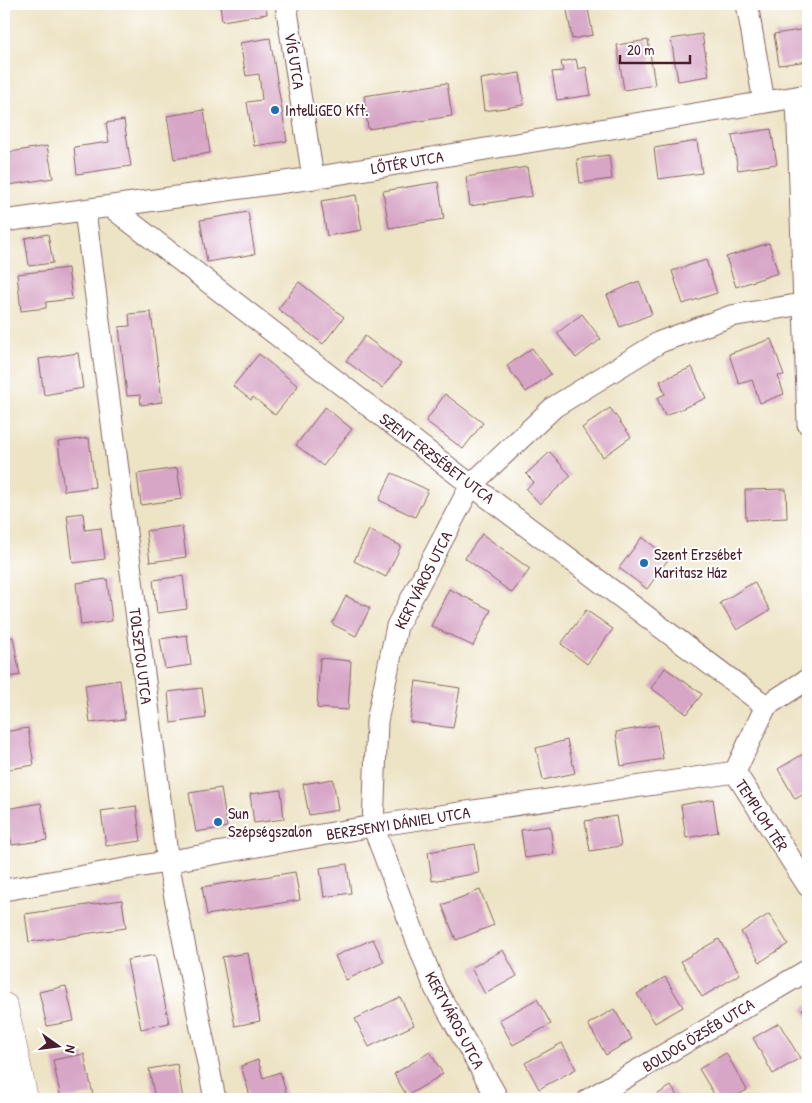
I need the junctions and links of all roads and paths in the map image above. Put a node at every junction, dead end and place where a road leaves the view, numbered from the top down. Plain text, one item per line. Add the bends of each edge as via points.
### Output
1 (286, 4) edge
2 (747, 4) edge
3 (803, 96) edge
4 (764, 102) junction
5 (313, 178) junction
6 (111, 207) junction
7 (85, 210) junction
8 (4, 221) edge
9 (806, 303) edge
10 (808, 424) edge
11 (471, 485) junction
12 (808, 679) edge
13 (766, 706) junction
14 (735, 772) junction
15 (373, 826) junction
16 (168, 862) junction
17 (808, 886) edge
18 (4, 890) edge
19 (808, 970) edge
20 (4, 1007) edge
21 (24, 1099) edge
22 (215, 1099) edge
23 (498, 1099) edge
24 (589, 1099) edge

1 - 5 street, VÍG UTCA
2 - 4 street
3 - 4 street, LŐTÉR UTCA
3 - 9 street
4 - 5 street, LŐTÉR UTCA
5 - 6 street, LŐTÉR UTCA
6 - 7 street, LŐTÉR UTCA
6 - 11 street, SZENT ERZSÉBET UTCA
7 - 8 street, LŐTÉR UTCA
7 - 16 street, TOLSZTOJ UTCA
9 - 10 street
9 - 11 street, KERTVÁROS UTCA via 731,316 660,342 554,407
11 - 13 street, SZENT ERZSÉBET UTCA
11 - 15 street, KERTVÁROS UTCA via 397,626 377,721
12 - 13 street
13 - 14 street, TEMPLOM TÉR
14 - 15 street, BERZSENYI DÁNIEL UTCA
14 - 17 street, TEMPLOM TÉR
15 - 16 street, BERZSENYI DÁNIEL UTCA
15 - 23 street, KERTVÁROS UTCA via 435,988
16 - 18 street, BERZSENYI DÁNIEL UTCA
16 - 22 street, TOLSZTOJ UTCA
19 - 24 street, BOLDOG ÖZSÉB UTCA
20 - 21 street

